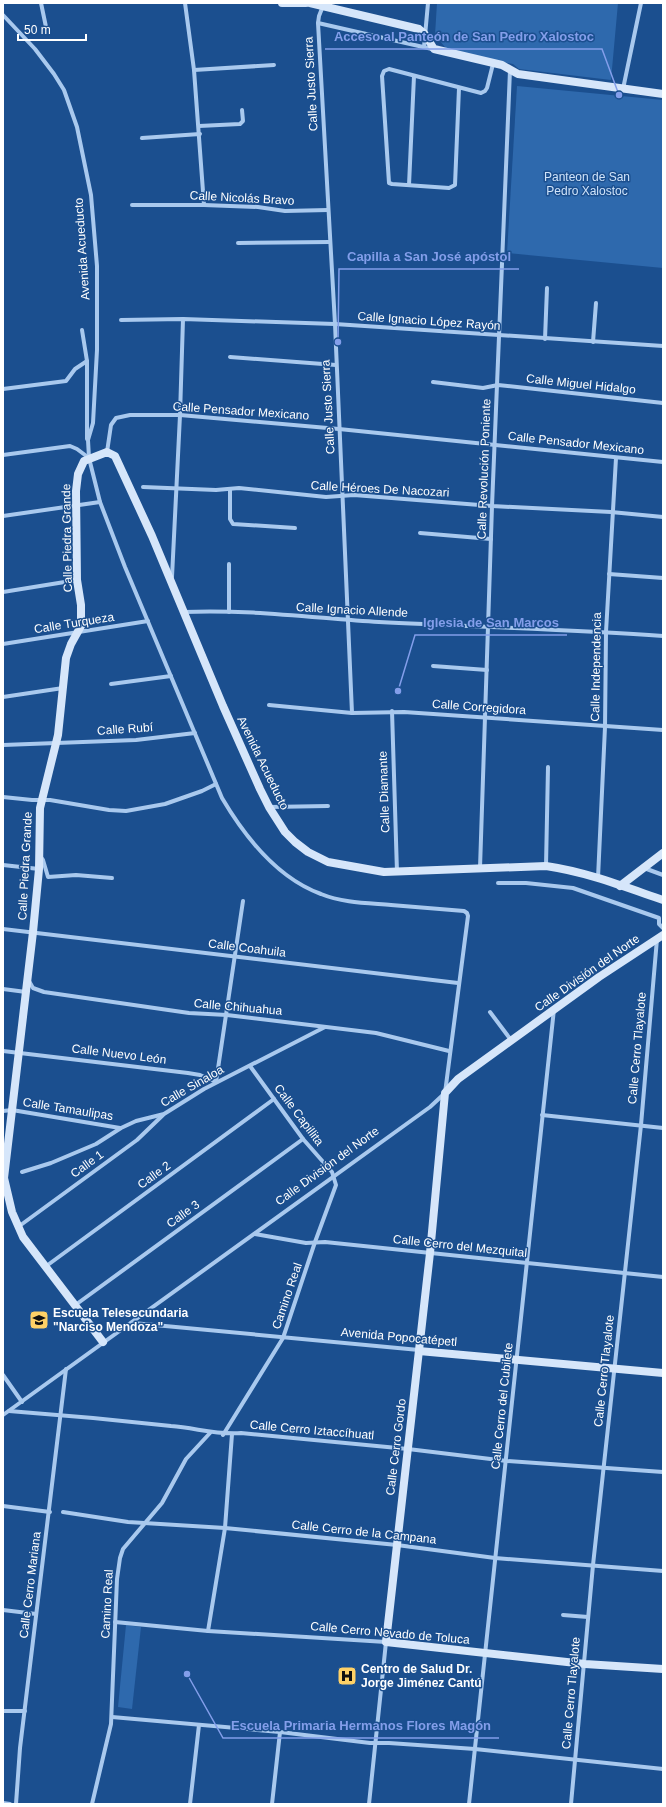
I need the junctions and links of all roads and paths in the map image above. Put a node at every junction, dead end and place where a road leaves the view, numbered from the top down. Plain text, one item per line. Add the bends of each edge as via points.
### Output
1 (41, 3) edge
2 (185, 3) edge
3 (282, 3) edge
4 (306, 3) edge
5 (310, 3) edge
6 (428, 3) edge
7 (641, 3) edge
8 (323, 6) junction
9 (3, 15) edge
10 (318, 24) junction
11 (46, 27) dead end
12 (426, 35) junction
13 (424, 47) junction
14 (434, 49) junction
15 (493, 64) junction
16 (274, 65) dead end
17 (194, 70) junction
18 (510, 70) junction
19 (414, 76) junction
20 (459, 88) junction
21 (623, 89) junction
22 (663, 94) edge
23 (242, 110) dead end
24 (199, 126) junction
25 (200, 134) junction
26 (142, 138) dead end
27 (409, 185) junction
28 (132, 205) dead end
29 (204, 205) junction
30 (328, 210) junction
31 (330, 242) junction
32 (238, 243) dead end
33 (548, 288) dead end
34 (596, 303) dead end
35 (183, 319) junction
36 (121, 320) dead end
37 (334, 324) junction
38 (82, 330) dead end
39 (500, 336) junction
40 (545, 339) junction
41 (593, 342) junction
42 (663, 346) edge
43 (230, 357) dead end
44 (87, 361) junction
45 (336, 365) junction
46 (433, 382) dead end
47 (498, 385) junction
48 (3, 390) edge
49 (663, 403) edge
50 (180, 415) junction
51 (339, 429) junction
52 (88, 440) junction
53 (494, 444) junction
54 (107, 452) junction
55 (3, 454) edge
56 (89, 458) junction
57 (616, 458) junction
58 (663, 462) edge
59 (143, 487) dead end
60 (177, 488) junction
61 (230, 489) junction
62 (342, 496) junction
63 (100, 502) junction
64 (76, 506) junction
65 (492, 506) junction
66 (612, 512) junction
67 (3, 516) edge
68 (663, 518) edge
69 (295, 528) dead end
70 (420, 533) dead end
71 (491, 539) junction
72 (229, 564) dead end
73 (609, 574) junction
74 (663, 578) edge
75 (77, 580) junction
76 (171, 584) junction
77 (3, 592) edge
78 (183, 612) junction
79 (229, 612) junction
80 (349, 620) junction
81 (148, 621) junction
82 (488, 628) junction
83 (606, 632) junction
84 (79, 633) junction
85 (663, 636) edge
86 (3, 644) edge
87 (433, 666) dead end
88 (486, 670) junction
89 (171, 676) junction
90 (111, 684) dead end
91 (63, 688) junction
92 (3, 697) edge
93 (269, 705) dead end
94 (392, 712) junction
95 (352, 713) junction
96 (486, 717) junction
97 (605, 727) junction
98 (663, 730) edge
99 (195, 733) junction
100 (56, 743) junction
101 (3, 745) edge
102 (548, 766) dead end
103 (216, 784) junction
104 (3, 797) edge
105 (43, 800) junction
106 (328, 806) dead end
107 (269, 807) junction
108 (663, 853) edge
109 (39, 855) junction
110 (3, 865) edge
111 (546, 866) junction
112 (480, 868) junction
113 (644, 868) junction
114 (39, 869) junction
115 (397, 872) junction
116 (663, 875) edge
117 (112, 878) dead end
118 (598, 878) junction
119 (498, 883) dead end
120 (620, 886) junction
121 (663, 900) edge
122 (242, 901) dead end
123 (663, 928) edge
124 (3, 929) edge
125 (33, 932) junction
126 (660, 937) edge
127 (235, 957) junction
128 (28, 980) junction
129 (458, 983) junction
130 (3, 989) edge
131 (26, 992) junction
132 (554, 1009) junction
133 (490, 1012) dead end
134 (227, 1016) junction
135 (325, 1027) junction
136 (511, 1041) junction
137 (3, 1051) edge
138 (449, 1051) junction
139 (19, 1052) junction
140 (250, 1066) junction
141 (216, 1082) junction
142 (445, 1093) junction
143 (274, 1099) junction
144 (3, 1110) edge
145 (12, 1110) junction
146 (164, 1114) junction
147 (542, 1114) junction
148 (641, 1125) junction
149 (121, 1128) junction
150 (663, 1128) edge
151 (303, 1139) junction
152 (4, 1169) edge
153 (22, 1172) dead end
154 (334, 1176) junction
155 (4, 1190) edge
156 (18, 1227) junction
157 (255, 1234) junction
158 (315, 1242) junction
159 (430, 1253) junction
160 (527, 1262) junction
161 (45, 1267) junction
162 (625, 1274) junction
163 (663, 1277) edge
164 (74, 1306) junction
165 (132, 1323) junction
166 (283, 1338) junction
167 (103, 1342) junction
168 (419, 1351) junction
169 (517, 1360) junction
170 (66, 1369) junction
171 (614, 1369) junction
172 (663, 1374) edge
173 (3, 1375) edge
174 (22, 1402) junction
175 (8, 1411) junction
176 (3, 1415) edge
177 (61, 1415) junction
178 (210, 1433) junction
179 (223, 1434) junction
180 (232, 1434) junction
181 (408, 1449) junction
182 (506, 1461) junction
183 (604, 1467) junction
184 (663, 1472) edge
185 (3, 1506) edge
186 (50, 1512) junction
187 (63, 1512) dead end
188 (145, 1524) junction
189 (225, 1528) junction
190 (397, 1545) junction
191 (495, 1558) junction
192 (593, 1565) junction
193 (663, 1572) edge
194 (3, 1610) edge
195 (36, 1614) junction
196 (563, 1615) dead end
197 (588, 1617) junction
198 (115, 1622) junction
199 (208, 1631) junction
200 (386, 1642) junction
201 (486, 1654) junction
202 (584, 1664) junction
203 (663, 1669) edge
204 (3, 1711) edge
205 (25, 1711) junction
206 (112, 1717) junction
207 (199, 1725) junction
208 (280, 1732) junction
209 (376, 1743) junction
210 (475, 1750) junction
211 (575, 1761) junction
212 (663, 1769) edge
213 (3, 1803) edge
214 (10, 1804) edge
215 (16, 1804) edge
216 (92, 1804) edge
217 (190, 1804) edge
218 (272, 1804) edge
219 (369, 1804) edge
220 (469, 1804) edge
221 (570, 1804) edge

1 - 11 street
2 - 17 street
3 - 4 street
5 - 8 street
6 - 12 street
7 - 21 street
8 - 10 street, Calle Justo Sierra
8 - 12 street via 419,29
9 - 52 street, Avenida Acueducto via 35,49 64,90 77,127 85,164 95,219 98,266 93,423
10 - 13 street
10 - 30 street, Calle Justo Sierra
12 - 13 street
12 - 14 street
13 - 14 street
14 - 15 street
15 - 18 street
15 - 20 street via 483,93
16 - 17 street
17 - 24 street
18 - 21 street via 518,74
18 - 39 street, Calle Revolución Poniente
19 - 20 street
19 - 27 street
19 - 27 street via 389,69 384,71 382,76 388,179 392,184
20 - 27 street via 455,185 449,188
21 - 22 street
23 - 24 street via 243,120 240,124
24 - 25 street
25 - 26 street
25 - 29 street
28 - 29 street, Calle Nicolás Bravo
29 - 30 street, Calle Nicolás Bravo via 258,206 285,211
30 - 31 street, Calle Justo Sierra
31 - 32 street
31 - 37 street, Calle Justo Sierra
33 - 40 street
34 - 41 street
35 - 36 street, Calle Ignacio López Rayón
35 - 37 street, Calle Ignacio López Rayón
35 - 50 street
37 - 39 street, Calle Ignacio López Rayón
37 - 45 street, Calle Justo Sierra
38 - 44 street
39 - 40 street, Calle Ignacio López Rayón
39 - 47 street, Calle Revolución Poniente
40 - 41 street, Calle Ignacio López Rayón
41 - 42 street, Calle Ignacio López Rayón
43 - 45 street
44 - 48 street via 77,367 66,381
44 - 52 street
45 - 51 street, Calle Justo Sierra
46 - 47 street, Calle Miguel Hidalgo via 482,388
47 - 49 street, Calle Miguel Hidalgo
47 - 53 street, Calle Revolución Poniente
50 - 51 street, Calle Pensador Mexicano
50 - 54 street, Calle Pensador Mexicano via 130,415 116,418 111,425
50 - 60 street
51 - 53 street, Calle Pensador Mexicano
51 - 62 street, Calle Justo Sierra
52 - 56 street, Avenida Acueducto
53 - 57 street, Calle Pensador Mexicano
53 - 65 street, Calle Revolución Poniente
54 - 56 street
54 - 76 street, Avenida Acueducto via 112,453 117,460
55 - 56 street via 70,446
56 - 63 street, Avenida Acueducto
56 - 64 street, Calle Piedra Grande via 84,461 78,474
57 - 58 street, Calle Pensador Mexicano
57 - 66 street, Calle Independencia
59 - 60 street, Calle Héroes De Nacozari
60 - 61 street, Calle Héroes De Nacozari
60 - 76 street
61 - 62 street, Calle Héroes De Nacozari
61 - 69 street via 230,519 233,524
62 - 65 street, Calle Héroes De Nacozari
62 - 80 street, Calle Justo Sierra
63 - 64 street
63 - 81 street, Avenida Acueducto
64 - 67 street
64 - 75 street, Calle Piedra Grande
65 - 66 street, Calle Héroes De Nacozari
65 - 71 street, Calle Revolución Poniente
66 - 68 street, Calle Héroes De Nacozari
66 - 73 street, Calle Independencia
70 - 71 street
71 - 82 street, Calle Revolución Poniente
72 - 79 street
73 - 74 street
73 - 83 street, Calle Independencia
75 - 77 street
75 - 84 street, Calle Piedra Grande via 82,611
76 - 78 street, Avenida Acueducto
78 - 79 street, Calle Ignacio Allende
78 - 107 street, Avenida Acueducto via 222,706
79 - 80 street, Calle Ignacio Allende
80 - 82 street, Calle Ignacio Allende
80 - 95 street, Calle Justo Sierra
81 - 84 street, Calle Turqueza
81 - 89 street, Avenida Acueducto
82 - 83 street, Calle Ignacio Allende
82 - 88 street, Calle Revolución Poniente
83 - 85 street, Calle Ignacio Allende
83 - 97 street, Calle Independencia
84 - 86 street, Calle Turqueza
84 - 91 street, Calle Piedra Grande via 68,649
87 - 88 street
88 - 96 street, Calle Revolución Poniente
89 - 90 street
89 - 99 street, Avenida Acueducto
91 - 92 street
91 - 100 street, Calle Piedra Grande
93 - 95 street, Calle Corregidora
94 - 95 street, Calle Corregidora
94 - 96 street, Calle Corregidora
94 - 115 street, Calle Diamante
96 - 97 street, Calle Corregidora
96 - 112 street, Calle Revolución Poniente
97 - 98 street, Calle Corregidora
97 - 118 street, Calle Independencia
99 - 100 street, Calle Rubí via 136,740
99 - 103 street, Avenida Acueducto
100 - 101 street, Calle Rubí
100 - 105 street, Calle Piedra Grande
102 - 111 street
103 - 105 street via 165,804 126,811
103 - 129 street, Avenida Acueducto via 233,818 264,855 290,878 304,886 343,900 467,913
104 - 105 street
105 - 109 street, Calle Piedra Grande via 40,808
106 - 107 street
107 - 115 street, Avenida Acueducto via 295,842 317,857 339,865
108 - 113 street
109 - 114 street, Calle Piedra Grande
109 - 117 street via 48,877 76,875
110 - 114 street
111 - 112 street, Avenida Acueducto
111 - 118 street, Avenida Acueducto
112 - 115 street, Avenida Acueducto
113 - 116 street
113 - 120 street
114 - 125 street, Calle Piedra Grande
118 - 120 street, Avenida Acueducto
119 - 123 street via 544,884 579,890 659,918 659,924
120 - 121 street, Avenida Acueducto
122 - 127 street
124 - 125 street, Calle Coahuila
125 - 127 street, Calle Coahuila
125 - 128 street, Calle Piedra Grande
126 - 132 street, Calle División del Norte
126 - 148 street, Calle Cerro Tlayalote
127 - 129 street, Calle Coahuila
127 - 134 street
128 - 131 street, Calle Piedra Grande
128 - 134 street, Calle Chihuahua via 33,988 44,992
129 - 138 street
130 - 131 street
131 - 139 street, Calle Piedra Grande
132 - 136 street, Calle División del Norte
132 - 147 street, Calle Cerro del Cubilete
133 - 136 street
134 - 135 street, Calle Chihuahua
134 - 141 street
135 - 138 street, Calle Chihuahua via 391,1036
135 - 140 street, Calle Sinaloa
136 - 142 street, Calle División del Norte via 458,1079
137 - 139 street, Calle Nuevo León
138 - 142 street
139 - 141 street, Calle Nuevo León via 188,1073
139 - 145 street, Calle Piedra Grande
140 - 141 street, Calle Sinaloa
140 - 143 street, Calle Capillita
141 - 146 street, Calle Sinaloa
142 - 154 street, Calle División del Norte via 430,1107
142 - 159 street, Calle Cerro Gordo
143 - 151 street, Calle Capillita
143 - 161 street, Calle 2
144 - 145 street, Calle Tamaulipas
145 - 149 street, Calle Tamaulipas
145 - 152 street, Calle Piedra Grande
146 - 149 street, Calle Sinaloa via 136,1121
146 - 156 street, Calle 1 via 137,1140
147 - 148 street
147 - 160 street, Calle Cerro del Cubilete
148 - 150 street
148 - 162 street, Calle Cerro Tlayalote
149 - 153 street, Calle Sinaloa via 96,1144
151 - 154 street, Calle Capillita
151 - 164 street, Calle 3
152 - 155 street, Calle Piedra Grande
154 - 157 street, Calle División del Norte
154 - 158 street, Camino Real via 336,1189
155 - 156 street, Calle Piedra Grande
156 - 161 street, Calle Piedra Grande via 31,1250
157 - 158 street, Calle Cerro del Mezquital via 306,1243
157 - 165 street, Calle División del Norte
158 - 159 street, Calle Cerro del Mezquital
158 - 166 street, Camino Real
159 - 160 street, Calle Cerro del Mezquital
159 - 168 street, Calle Cerro Gordo
160 - 162 street, Calle Cerro del Mezquital
160 - 169 street, Calle Cerro del Cubilete
161 - 164 street, Calle Piedra Grande
162 - 163 street, Calle Cerro del Mezquital
162 - 171 street, Calle Cerro Tlayalote
164 - 167 street, Calle Piedra Grande
165 - 166 street, Avenida Popocatépetl
165 - 167 street, Calle División del Norte
166 - 168 street, Avenida Popocatépetl
166 - 179 street, Camino Real
167 - 170 street, Calle División del Norte
168 - 169 street, Avenida Popocatépetl
168 - 181 street, Calle Cerro Gordo
169 - 171 street, Avenida Popocatépetl
169 - 182 street, Calle Cerro del Cubilete
170 - 174 street, Calle División del Norte
170 - 177 street, Calle Cerro Mariana
171 - 172 street, Avenida Popocatépetl
171 - 183 street, Calle Cerro Tlayalote
173 - 174 street
174 - 175 street, Calle División del Norte
175 - 176 street, Calle División del Norte
175 - 177 street, Calle Cerro Iztaccíhuatl
177 - 178 street, Calle Cerro Iztaccíhuatl via 186,1427
177 - 186 street, Calle Cerro Mariana
178 - 179 street, Calle Cerro Iztaccíhuatl
178 - 188 street, Camino Real via 186,1459 162,1503
179 - 180 street, Calle Cerro Iztaccíhuatl
180 - 181 street, Calle Cerro Iztaccíhuatl
180 - 189 street
181 - 182 street, Calle Cerro Iztaccíhuatl
181 - 190 street, Calle Cerro Gordo
182 - 183 street, Calle Cerro Iztaccíhuatl
182 - 191 street, Calle Cerro del Cubilete
183 - 184 street, Calle Cerro Iztaccíhuatl
183 - 192 street, Calle Cerro Tlayalote
185 - 186 street
186 - 195 street, Calle Cerro Mariana
187 - 188 street, Calle Cerro de la Campana
188 - 189 street, Calle Cerro de la Campana
188 - 198 street, Camino Real via 123,1549 120,1558
189 - 190 street, Calle Cerro de la Campana
189 - 199 street
190 - 191 street, Calle Cerro de la Campana
190 - 200 street, Calle Cerro Gordo
191 - 192 street, Calle Cerro de la Campana
191 - 201 street, Calle Cerro del Cubilete
192 - 193 street, Calle Cerro de la Campana
192 - 197 street, Calle Cerro Tlayalote
194 - 195 street
195 - 205 street, Calle Cerro Mariana
196 - 197 street
197 - 202 street, Calle Cerro Tlayalote
198 - 199 street, Calle Cerro Nevado de Toluca
198 - 206 street, Camino Real
199 - 200 street, Calle Cerro Nevado de Toluca
200 - 201 street, Calle Cerro Nevado de Toluca
200 - 209 street, Calle Cerro Gordo
201 - 202 street, Calle Cerro Nevado de Toluca
201 - 210 street, Calle Cerro del Cubilete
202 - 203 street, Calle Cerro Nevado de Toluca
202 - 211 street, Calle Cerro Tlayalote
204 - 205 street
205 - 215 street, Calle Cerro Mariana
206 - 207 street
206 - 216 street, Camino Real
207 - 208 street
207 - 217 street
208 - 209 street
208 - 218 street
209 - 210 street
209 - 219 street, Calle Cerro Gordo
210 - 211 street
210 - 220 street, Calle Cerro del Cubilete
211 - 212 street
211 - 221 street, Calle Cerro Tlayalote
213 - 214 street

